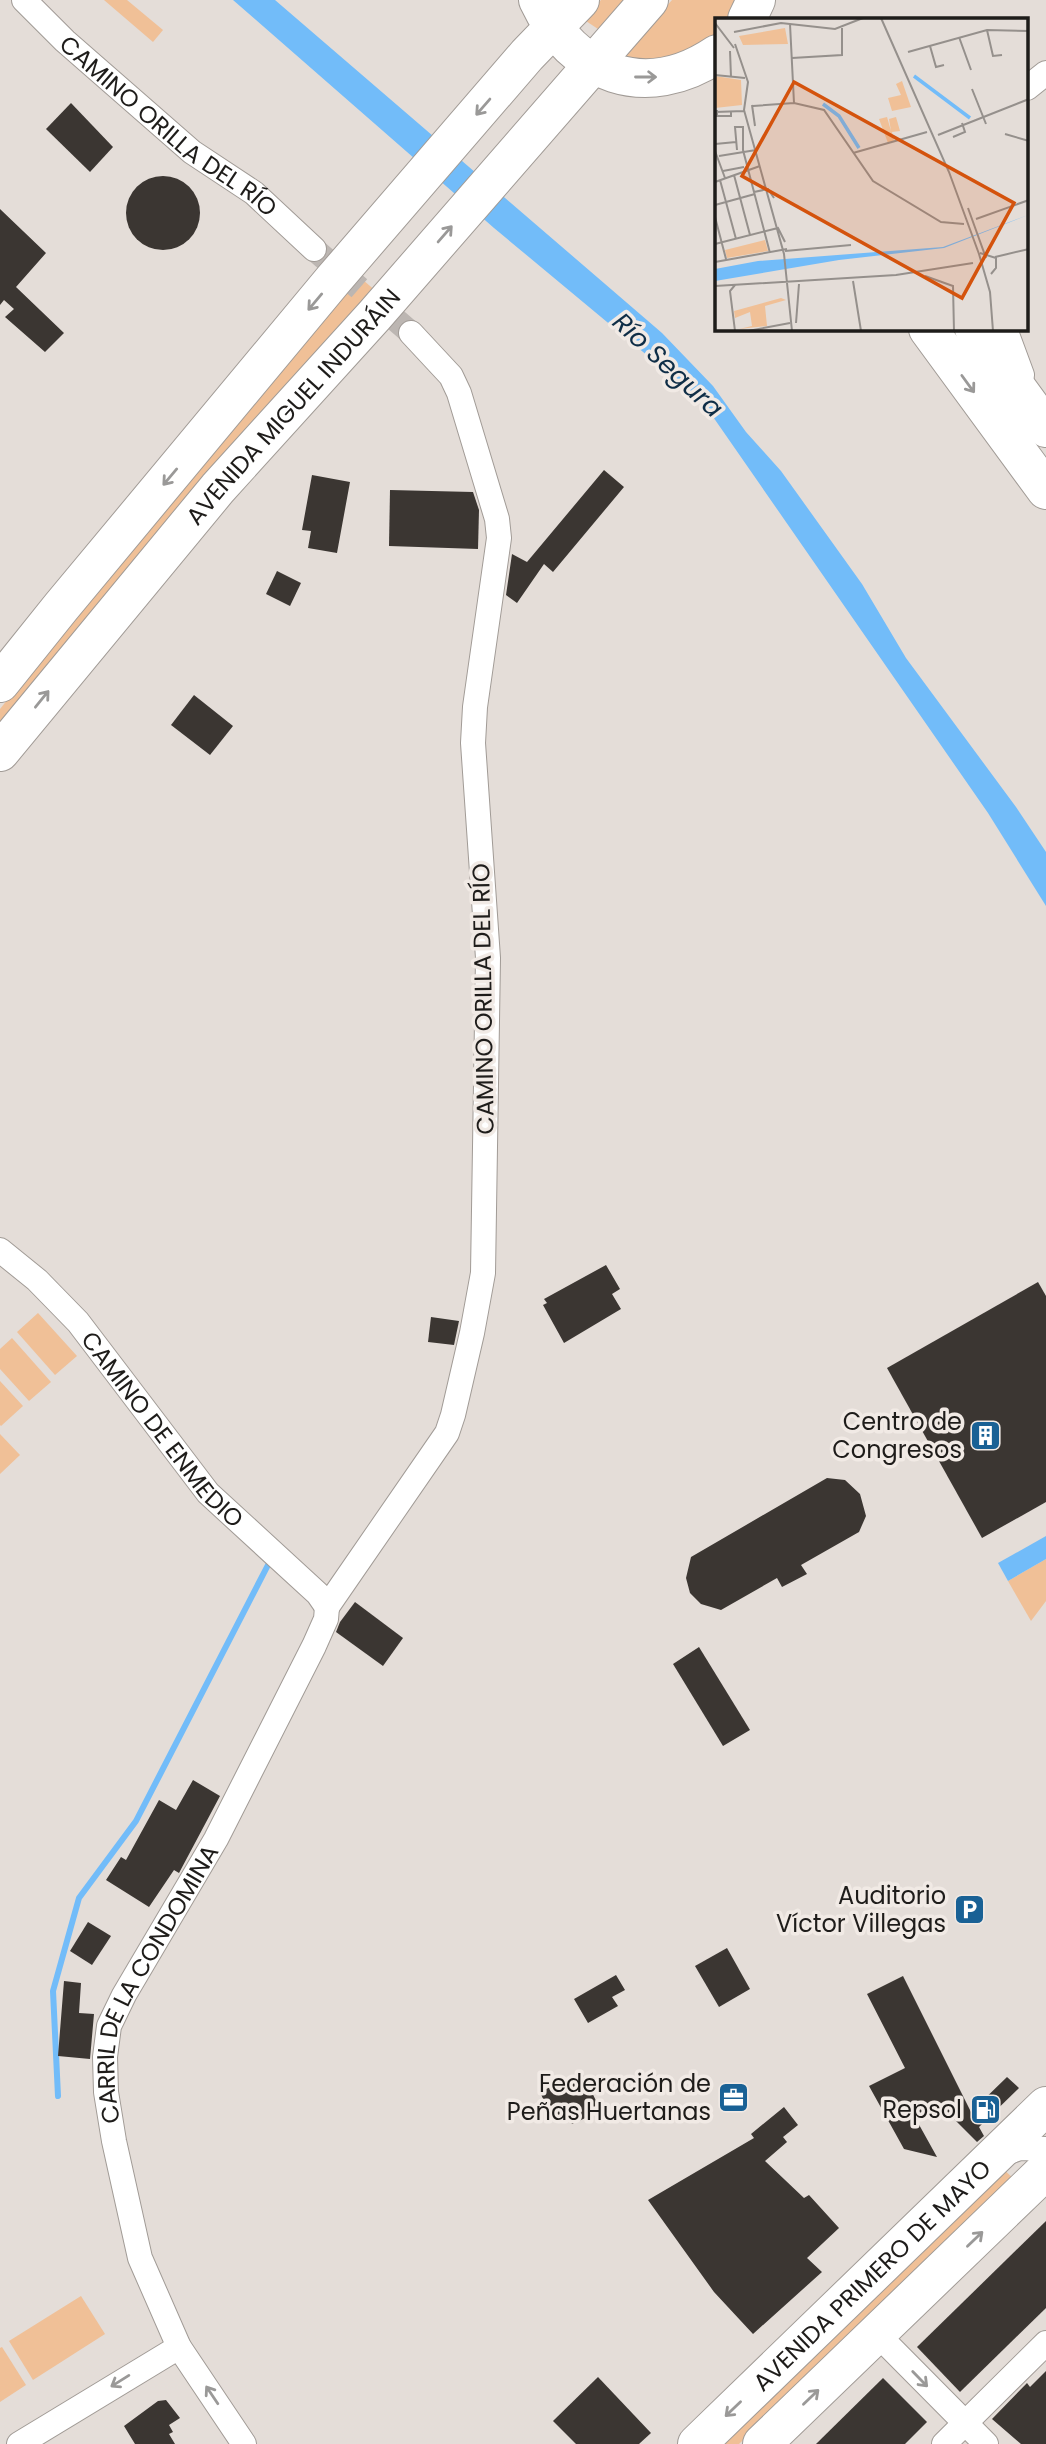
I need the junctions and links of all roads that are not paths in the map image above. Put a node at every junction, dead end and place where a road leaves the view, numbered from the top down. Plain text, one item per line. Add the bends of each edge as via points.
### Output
1 (24, 0) edge
2 (580, 0) edge
3 (649, 0) edge
4 (539, 28) edge
5 (712, 63) edge
6 (591, 64) junction
7 (1046, 73) edge
8 (1028, 87) edge
9 (314, 249) tunnel mouth
10 (930, 331) edge
11 (975, 331) edge
12 (1006, 331) edge
13 (411, 333) tunnel mouth
14 (1032, 429) edge
15 (1046, 490) edge
16 (0, 683) edge
17 (0, 752) edge
18 (0, 1250) edge
19 (327, 1607) junction
20 (1046, 2106) edge
21 (1044, 2159) edge
22 (990, 2161) junction
23 (877, 2333) junction
24 (1046, 2343) edge
25 (179, 2347) junction
26 (978, 2438) edge
27 (19, 2444) edge
28 (244, 2444) edge
29 (697, 2444) edge
30 (762, 2444) edge
31 (944, 2444) edge

1 - 9 street, CAMINO ORILLA DEL RÍO via 192,152 254,193
2 - 4 main road, AVENIDA MIGUEL INDURÁIN
3 - 6 main road, AVENIDA MIGUEL INDURÁIN
4 - 6 main road
4 -> 16 main road, AVENIDA MIGUEL INDURÁIN
6 -> 5 main road via 618,74 652,78
17 -> 6 main road, AVENIDA MIGUEL INDURÁIN via 218,488
7 - 8 street
10 -> 14 main road
11 - 14 main road
12 - 14 street
13 - 19 street, CAMINO ORILLA DEL RÍO via 446,370 459,393 499,538 473,743 488,958 483,1272 447,1433
14 - 15 main road
18 - 19 street, CAMINO DE ENMEDIO via 78,1322 208,1493
19 - 25 street, CARRIL DE LA CONDOMINA via 314,1646 216,1839 109,2026 106,2092 125,2199 139,2258
20 - 22 main road, AVENIDA PRIMERO DE MAYO
21 - 22 street via 1012,2150
23 -> 21 main road, AVENIDA PRIMERO DE MAYO
22 -> 29 main road, AVENIDA PRIMERO DE MAYO
23 -> 26 street
30 -> 23 main road, AVENIDA PRIMERO DE MAYO
24 - 26 street
25 -> 27 street
28 -> 25 street, CARRIL DE LA CONDOMINA
26 - 31 street

